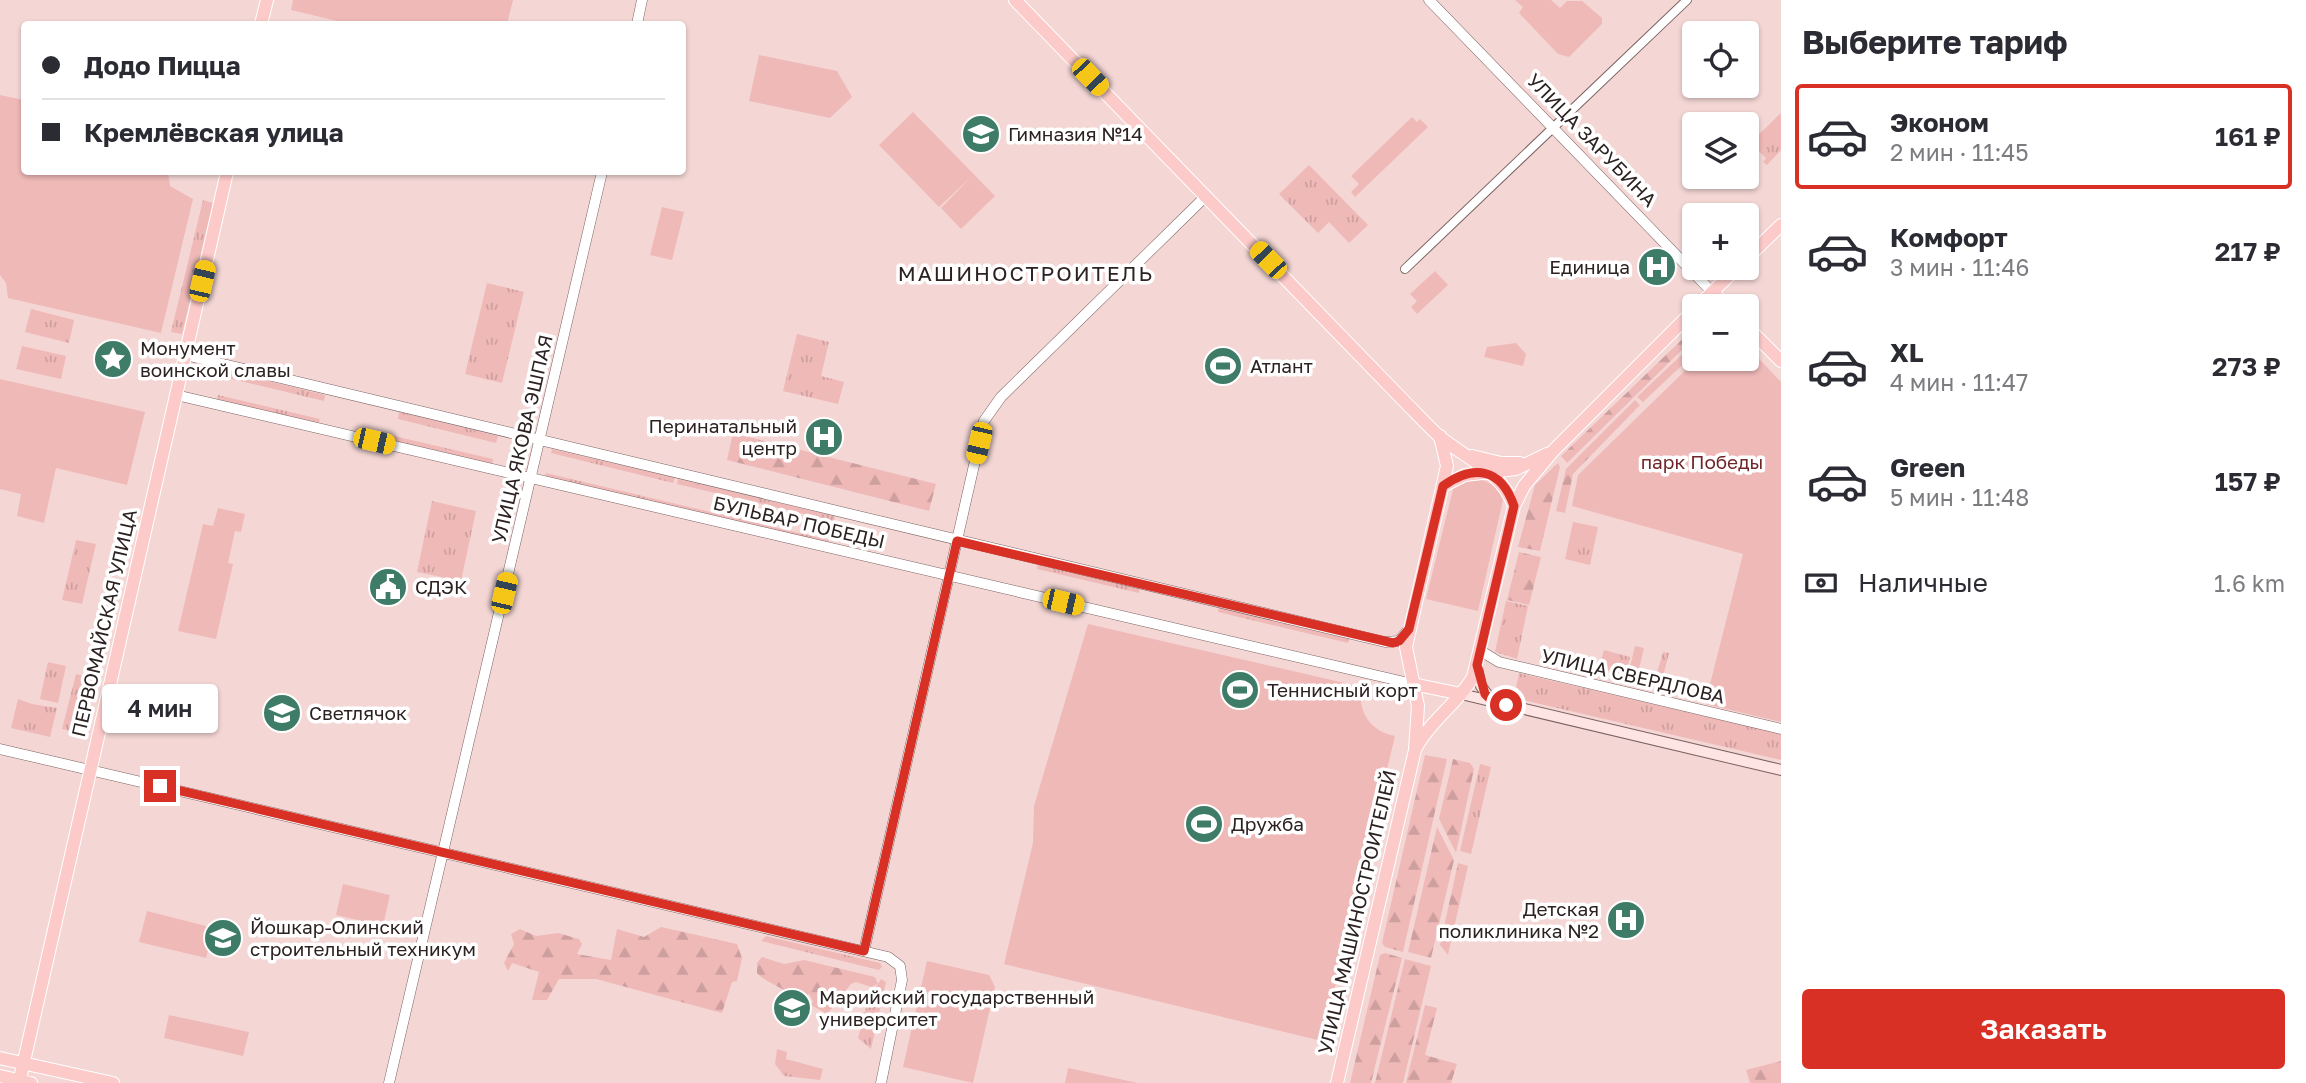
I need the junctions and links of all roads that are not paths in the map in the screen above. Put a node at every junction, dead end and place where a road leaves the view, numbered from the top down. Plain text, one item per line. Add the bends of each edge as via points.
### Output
1 (267, 0) edge
2 (642, 0) edge
3 (1015, 0) edge
4 (1429, 0) edge
5 (1687, 0) edge
6 (262, 21) edge
7 (638, 21) edge
8 (1553, 128) junction
9 (226, 175) edge
10 (601, 175) edge
11 (1206, 196) junction
12 (1781, 225) edge
13 (1759, 246) edge
14 (1405, 269) dead end
15 (1724, 280) edge
16 (1712, 292) joint
17 (1682, 322) edge
18 (1759, 339) edge
19 (185, 355) junction
20 (1781, 361) edge
21 (176, 395) junction
22 (1440, 436) junction
23 (540, 440) junction
24 (1553, 451) junction
25 (1462, 453) junction
26 (1531, 462) junction
27 (1490, 473) junction
28 (531, 477) junction
29 (1443, 486) junction
30 (1514, 506) junction
31 (957, 541) junction
32 (950, 575) junction
33 (1409, 629) junction
34 (1481, 651) junction
35 (1477, 665) junction
36 (1413, 684) junction
37 (1461, 694) junction
38 (1493, 702) junction
39 (1781, 729) edge
40 (0, 749) edge
41 (1415, 750) junction
42 (90, 770) junction
43 (1781, 770) edge
44 (443, 853) junction
45 (864, 951) junction
46 (0, 1058) edge
47 (23, 1063) junction
48 (0, 1076) edge
49 (23, 1082) edge
50 (113, 1083) edge
51 (389, 1083) edge
52 (881, 1083) edge
53 (1337, 1083) edge

1 - 6 main road
2 - 7 street
3 - 11 main road
4 - 8 street, УЛИЦА ЗАРУБИНА
5 - 8 street
8 - 14 street
8 - 16 street, УЛИЦА ЗАРУБИНА
9 - 19 main road, ПЕРВОМАЙСКАЯ УЛИЦА
10 - 23 street, УЛИЦА ЯКОВА ЭШПАЯ
11 - 22 main road
11 - 31 street via 991,408 984,421
12 - 13 main road
15 - 16 main road
17 - 24 main road
18 - 20 main road
19 - 21 main road, ПЕРВОМАЙСКАЯ УЛИЦА
19 - 23 street, БУЛЬВАР ПОБЕДЫ
21 - 28 street, БУЛЬВАР ПОБЕДЫ
21 - 42 main road, ПЕРВОМАЙСКАЯ УЛИЦА
22 - 25 main road
22 - 29 main road, УЛИЦА МАШИНОСТРОИТЕЛЕЙ via 1447,458
23 - 28 street, УЛИЦА ЯКОВА ЭШПАЯ
23 - 31 street, БУЛЬВАР ПОБЕДЫ
24 - 26 main road
24 - 30 main road
25 - 26 main road via 1500,463
25 - 27 main road
26 - 27 main road
27 - 29 main road via 1465,475
27 - 30 main road via 1506,487
28 - 32 street, БУЛЬВАР ПОБЕДЫ
28 - 44 street, УЛИЦА ЯКОВА ЭШПАЯ
29 - 33 main road, УЛИЦА МАШИНОСТРОИТЕЛЕЙ
30 - 34 main road, УЛИЦА МАШИНОСТРОИТЕЛЕЙ
31 - 32 street
31 - 33 street, БУЛЬВАР ПОБЕДЫ via 1385,642 1399,641
32 - 36 street, БУЛЬВАР ПОБЕДЫ
32 - 45 street
33 - 36 main road, УЛИЦА МАШИНОСТРОИТЕЛЕЙ via 1406,656
34 - 35 main road, УЛИЦА МАШИНОСТРОИТЕЛЕЙ
34 - 39 street, УЛИЦА СВЕРДЛОВА via 1499,662
35 - 37 main road, УЛИЦА МАШИНОСТРОИТЕЛЕЙ
35 - 38 main road via 1480,686
36 - 37 main road
36 - 41 main road, УЛИЦА МАШИНОСТРОИТЕЛЕЙ via 1418,706
37 - 38 main road
37 - 41 main road, УЛИЦА МАШИНОСТРОИТЕЛЕЙ via 1434,719
38 - 43 main road
40 - 42 street
41 - 53 main road, УЛИЦА МАШИНОСТРОИТЕЛЕЙ
42 - 44 street
42 - 47 main road, ПЕРВОМАЙСКАЯ УЛИЦА
44 - 45 street
44 - 51 street, УЛИЦА ЯКОВА ЭШПАЯ
45 - 52 street via 896,962 902,971
46 - 47 main road
47 - 49 main road, ПЕРВОМАЙСКАЯ УЛИЦА
47 - 50 main road
48 - 49 main road

